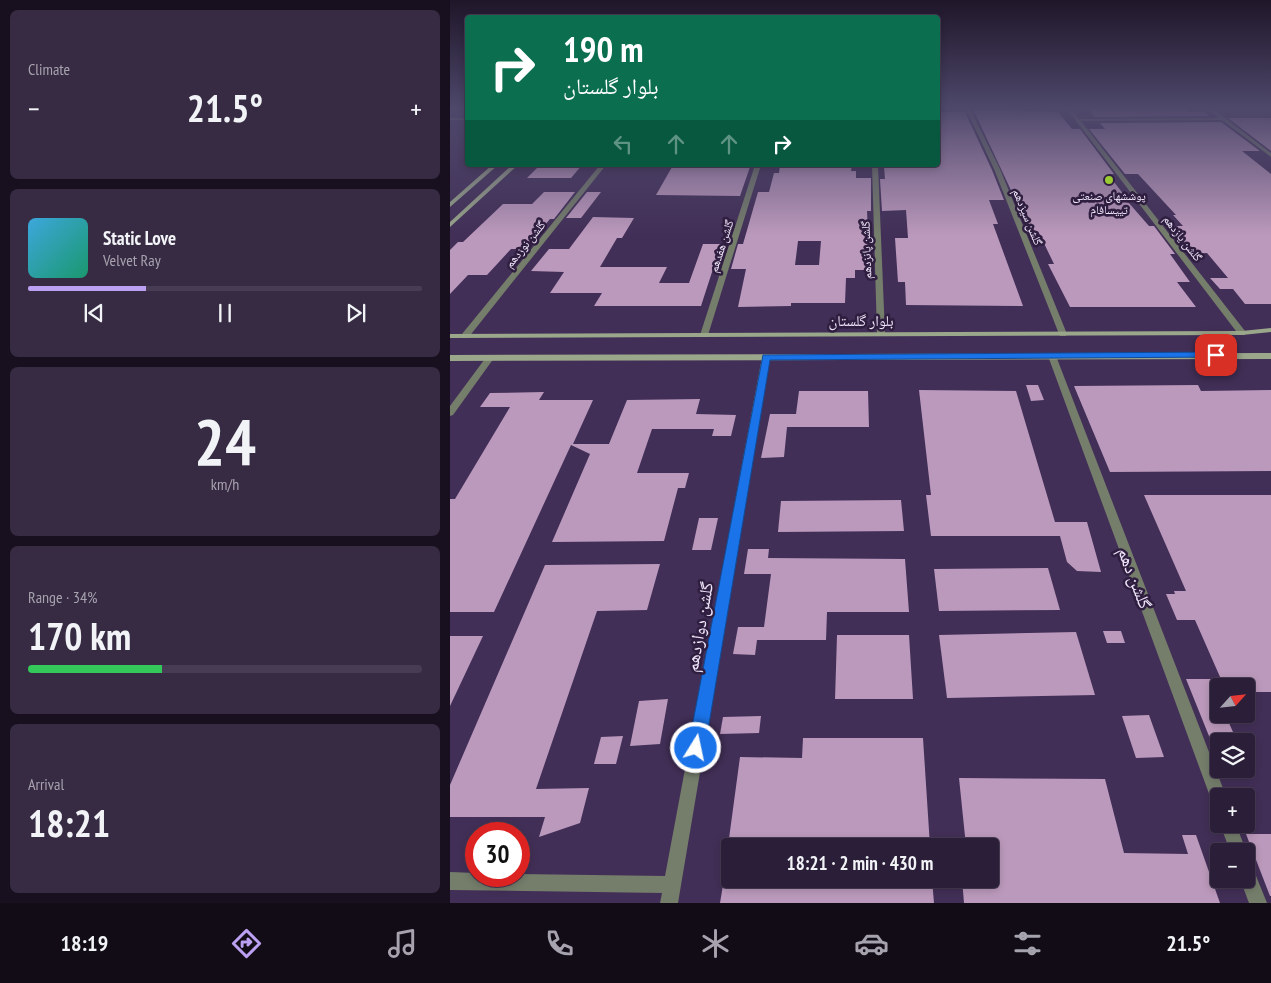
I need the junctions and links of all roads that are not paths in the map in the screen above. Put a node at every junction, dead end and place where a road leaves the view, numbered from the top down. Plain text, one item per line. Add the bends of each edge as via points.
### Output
1 (988, 151) edge
2 (1101, 151) edge
3 (493, 167) edge
4 (512, 167) edge
5 (601, 167) edge
6 (757, 167) edge
7 (874, 167) edge
8 (450, 205) edge
9 (450, 225) edge
10 (1271, 330) edge
11 (704, 334) junction
12 (881, 334) junction
13 (1063, 334) junction
14 (1242, 334) junction
15 (450, 336) edge
16 (465, 336) junction
17 (1052, 356) junction
18 (1271, 356) edge
19 (766, 357) junction
20 (450, 358) edge
21 (490, 358) junction
22 (450, 413) edge
23 (1215, 788) edge
24 (450, 881) edge
25 (672, 885) junction
26 (1252, 888) edge
27 (669, 903) edge
28 (1258, 903) edge

1 - 13 street, گلشن سیزدهم
2 - 14 street, گلشن یازدهم
3 - 8 street
4 - 9 street
5 - 16 street, گلشن نوزدهم
6 - 11 street, گلشن هفدهم
7 - 12 street, گلشن پانزدهم
10 - 14 street, بلوار گلستان
11 - 12 street, بلوار گلستان
11 - 16 street, بلوار گلستان
12 - 13 street, بلوار گلستان
13 - 14 street, بلوار گلستان
15 - 16 street, بلوار گلستان
17 - 18 street
17 - 19 street
17 - 23 street, گلشن دهم
19 - 21 street
19 - 25 street, گلشن دوازدهم
20 - 21 street
21 - 22 street
24 - 25 street
25 - 27 street, گلشن دوازدهم
26 - 28 street

